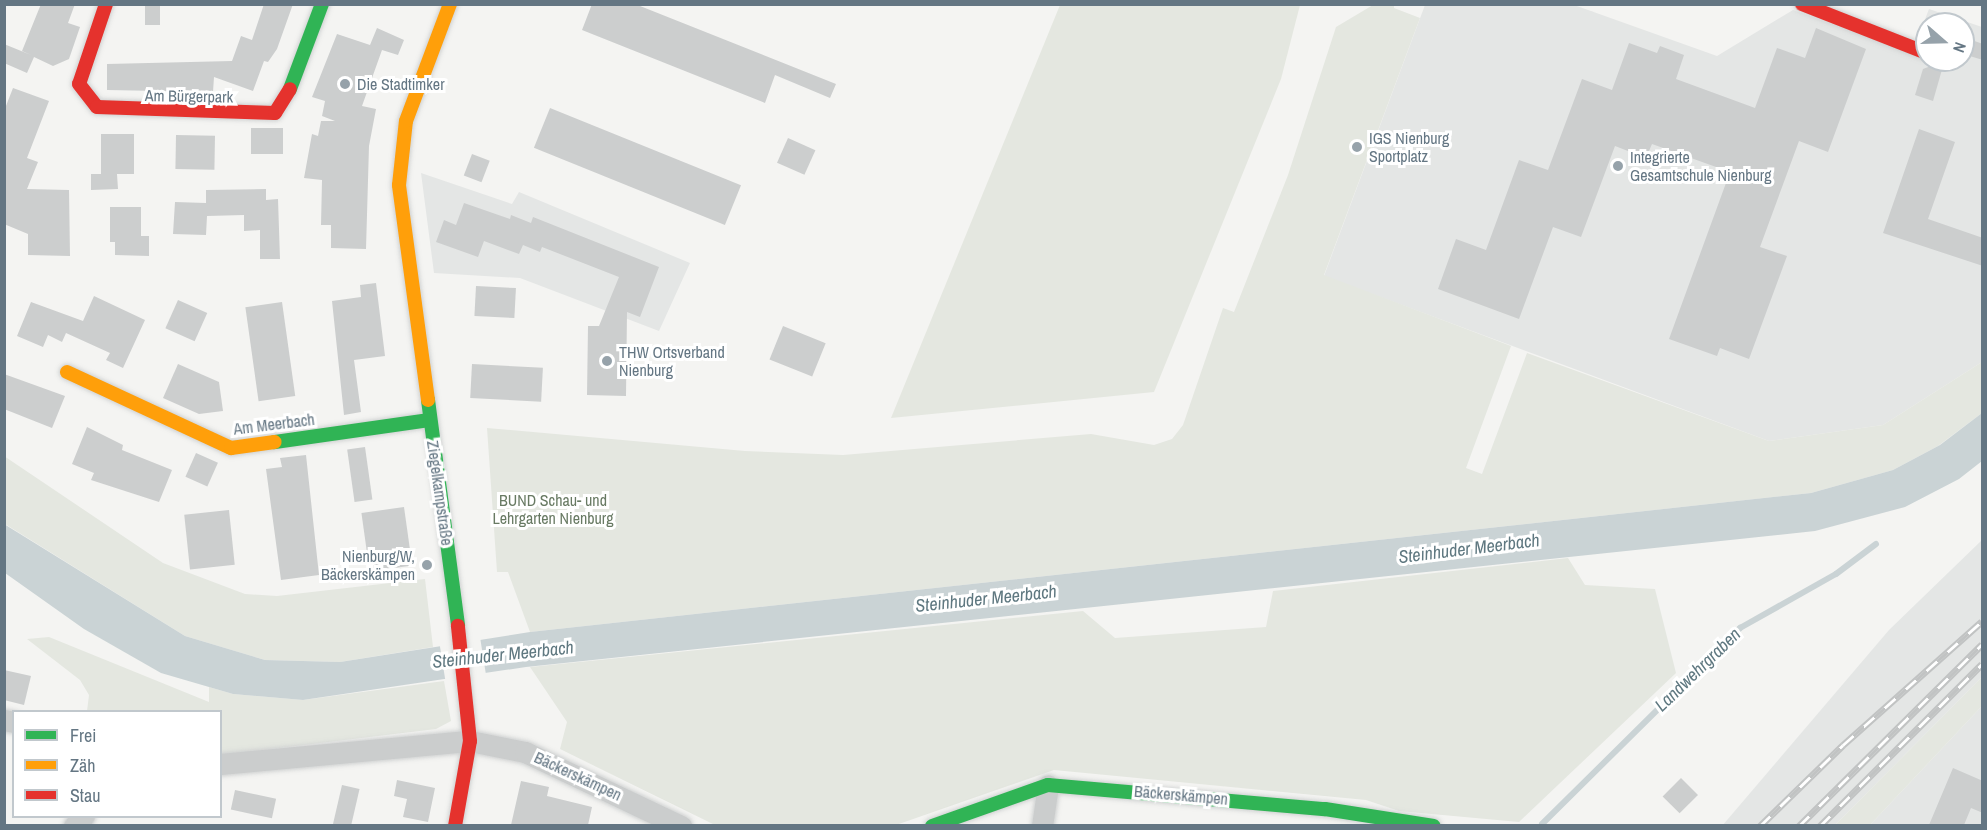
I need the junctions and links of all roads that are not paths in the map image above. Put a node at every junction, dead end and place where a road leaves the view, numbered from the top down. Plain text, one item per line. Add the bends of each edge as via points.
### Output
1 (106, 4) edge
2 (322, 4) edge
3 (450, 4) edge
4 (1802, 4) edge
5 (1915, 48) edge
6 (67, 372) dead end
7 (429, 420) junction
8 (470, 741) junction
9 (222, 764) edge
10 (1048, 785) junction
11 (1353, 819) edge
12 (455, 825) edge
13 (681, 825) edge
14 (932, 825) edge
15 (1042, 825) edge
16 (1434, 825) edge

1 - 2 street, Am Bürgerpark via 79,84 97,107 275,113 286,98
3 - 7 street, Ziegelkampstraße via 406,121 399,185
4 - 5 street
6 - 7 street, Am Meerbach via 231,448
7 - 8 street, Ziegelkampstraße
8 - 9 street
8 - 12 street, Ziegelkampstraße
8 - 13 street, Bäckerskämpen via 525,752
10 - 11 street, Bäckerskämpen
10 - 14 street, Bäckerskämpen
10 - 15 street
11 - 16 street, Bäckerskämpen

